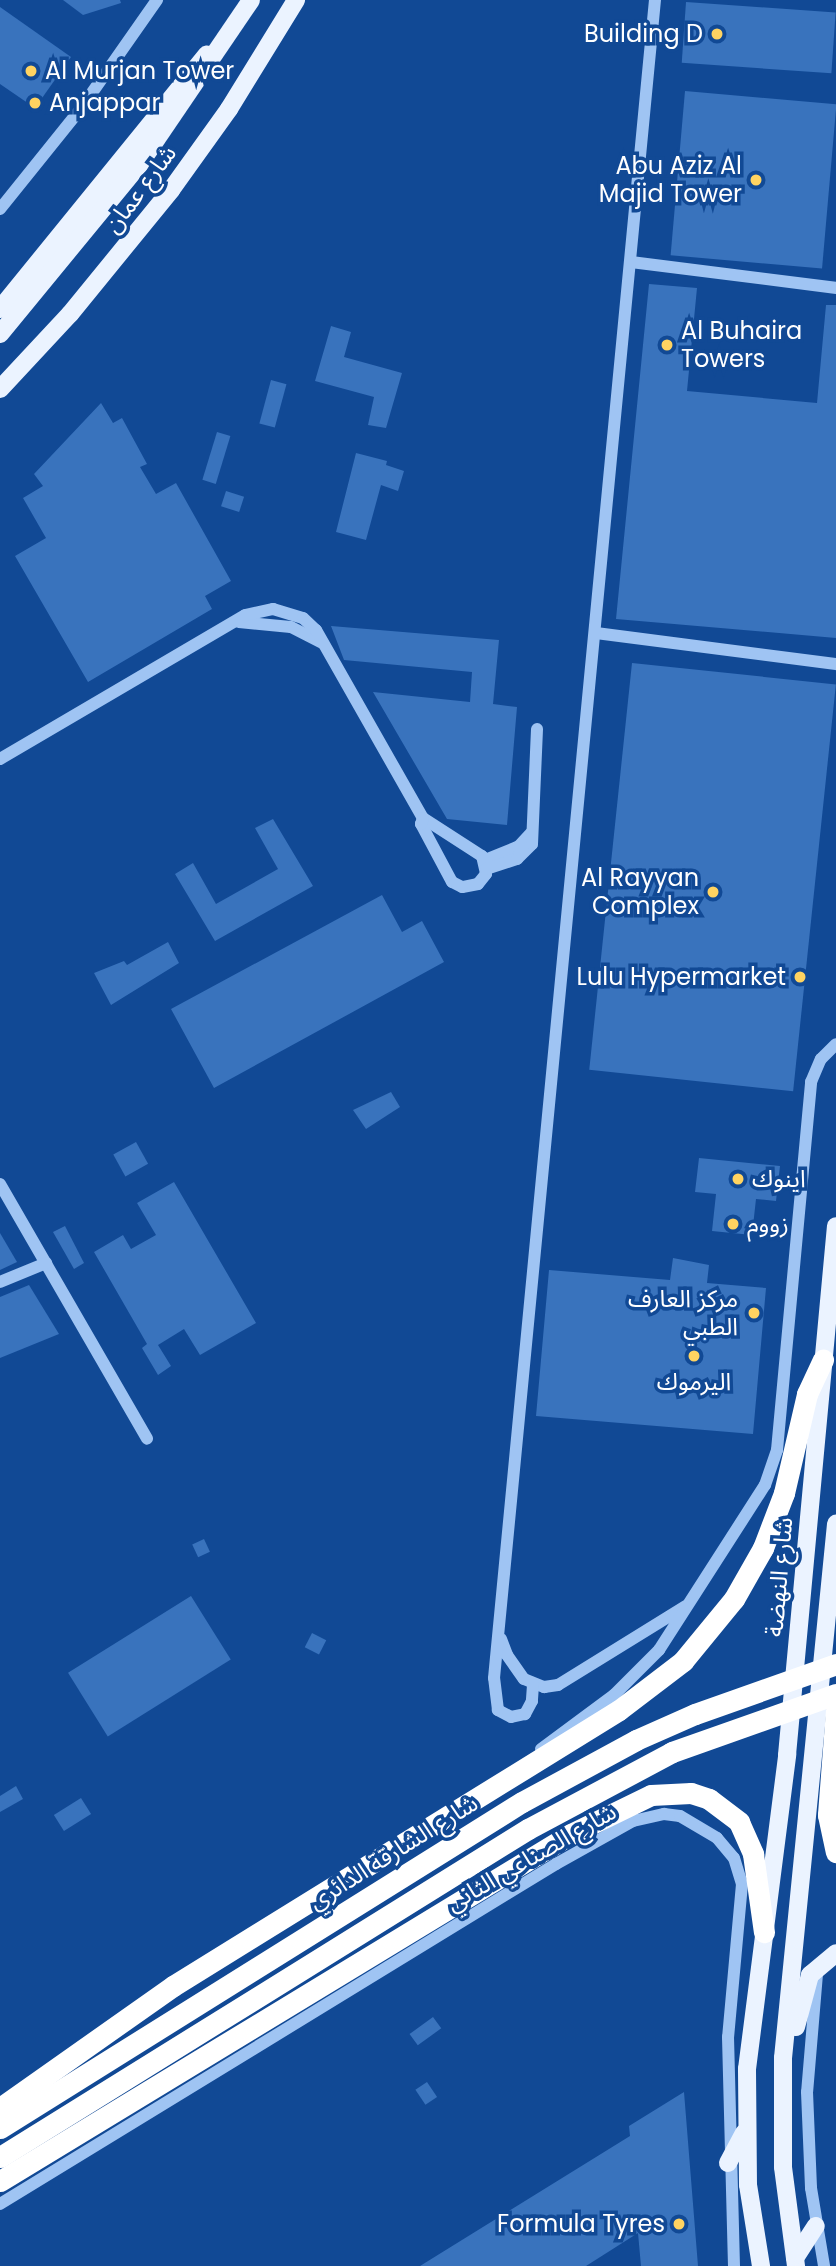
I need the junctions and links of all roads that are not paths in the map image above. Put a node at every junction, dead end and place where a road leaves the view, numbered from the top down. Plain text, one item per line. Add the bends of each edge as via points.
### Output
1 (157, 0) edge
2 (251, 0) edge
3 (296, 0) edge
4 (655, 0) edge
5 (235, 27) junction
6 (0, 209) edge
7 (631, 262) junction
8 (836, 288) edge
9 (0, 309) edge
10 (0, 334) edge
11 (0, 389) edge
12 (596, 633) junction
13 (836, 664) edge
14 (537, 729) dead end
15 (0, 759) edge
16 (424, 818) junction
17 (485, 864) junction
18 (836, 1044) edge
19 (0, 1184) edge
20 (836, 1226) edge
21 (46, 1263) junction
22 (0, 1282) edge
23 (823, 1359) junction
24 (147, 1439) dead end
25 (836, 1524) edge
26 (692, 1602) junction
27 (499, 1632) junction
28 (836, 1664) edge
29 (533, 1685) junction
30 (836, 1694) edge
31 (836, 1710) edge
32 (529, 1765) junction
33 (836, 1852) edge
34 (764, 1932) junction
35 (836, 1954) edge
36 (818, 1965) junction
37 (783, 2058) junction
38 (0, 2108) edge
39 (0, 2128) edge
40 (746, 2130) junction
41 (0, 2157) edge
42 (729, 2163) junction
43 (0, 2181) edge
44 (0, 2204) edge
45 (816, 2226) junction
46 (795, 2262) edge
47 (734, 2266) edge
48 (761, 2266) edge
49 (824, 2266) edge

1 - 6 street via 82,107
2 - 5 main road, شارع عمان
3 - 11 main road, شارع عمان via 229,109 171,190 70,314
4 - 7 street
5 - 9 main road via 186,78 61,239
5 - 10 main road, شارع عمان via 139,165
7 - 8 street
7 - 12 street
12 - 13 street
12 - 27 street
14 - 17 street via 532,844 523,855
15 - 16 street via 233,623 291,627 325,644
16 - 17 street
16 - 17 street via 421,824 452,882 473,886
18 - 26 street via 821,1059 811,1082 778,1450 757,1501
19 - 21 street
20 - 23 main road, شارع النهضة
21 - 22 street
21 - 24 street
23 - 32 highway via 801,1413 775,1521 734,1599 710,1631 653,1687
23 - 34 main road, شارع النهضة via 787,1755
25 - 37 main road, شارع النهضة
26 - 29 street via 570,1681
26 - 32 street via 634,1678 554,1737
27 - 29 street via 513,1667
27 - 29 street via 493,1692 498,1710 511,1717 525,1714
28 - 39 highway, شارع الشارقة الدائري, bridge via 695,1714 636,1740 522,1802
30 - 41 highway, bridge via 672,1752 528,1829
31 - 33 highway via 828,1815
32 - 38 highway via 173,1986
34 - 40 main road, شارع النهضة via 747,2069
34 - 43 highway via 753,1854 739,1822 709,1799 691,1793 651,1795 571,1833
35 - 36 main road
36 - 37 main road via 805,1988 793,2040
36 - 45 street via 807,2092
37 - 46 main road, شارع النهضة via 783,2167
40 - 42 main road
40 - 48 main road, شارع النهضة via 748,2185
42 - 44 street, شارع الصناعي الثاني via 728,2037 742,1884 734,1858 716,1838 680,1816 664,1814 633,1821 556,1864
42 - 47 street, شارع الصناعي الثاني
45 - 46 main road
45 - 49 street

